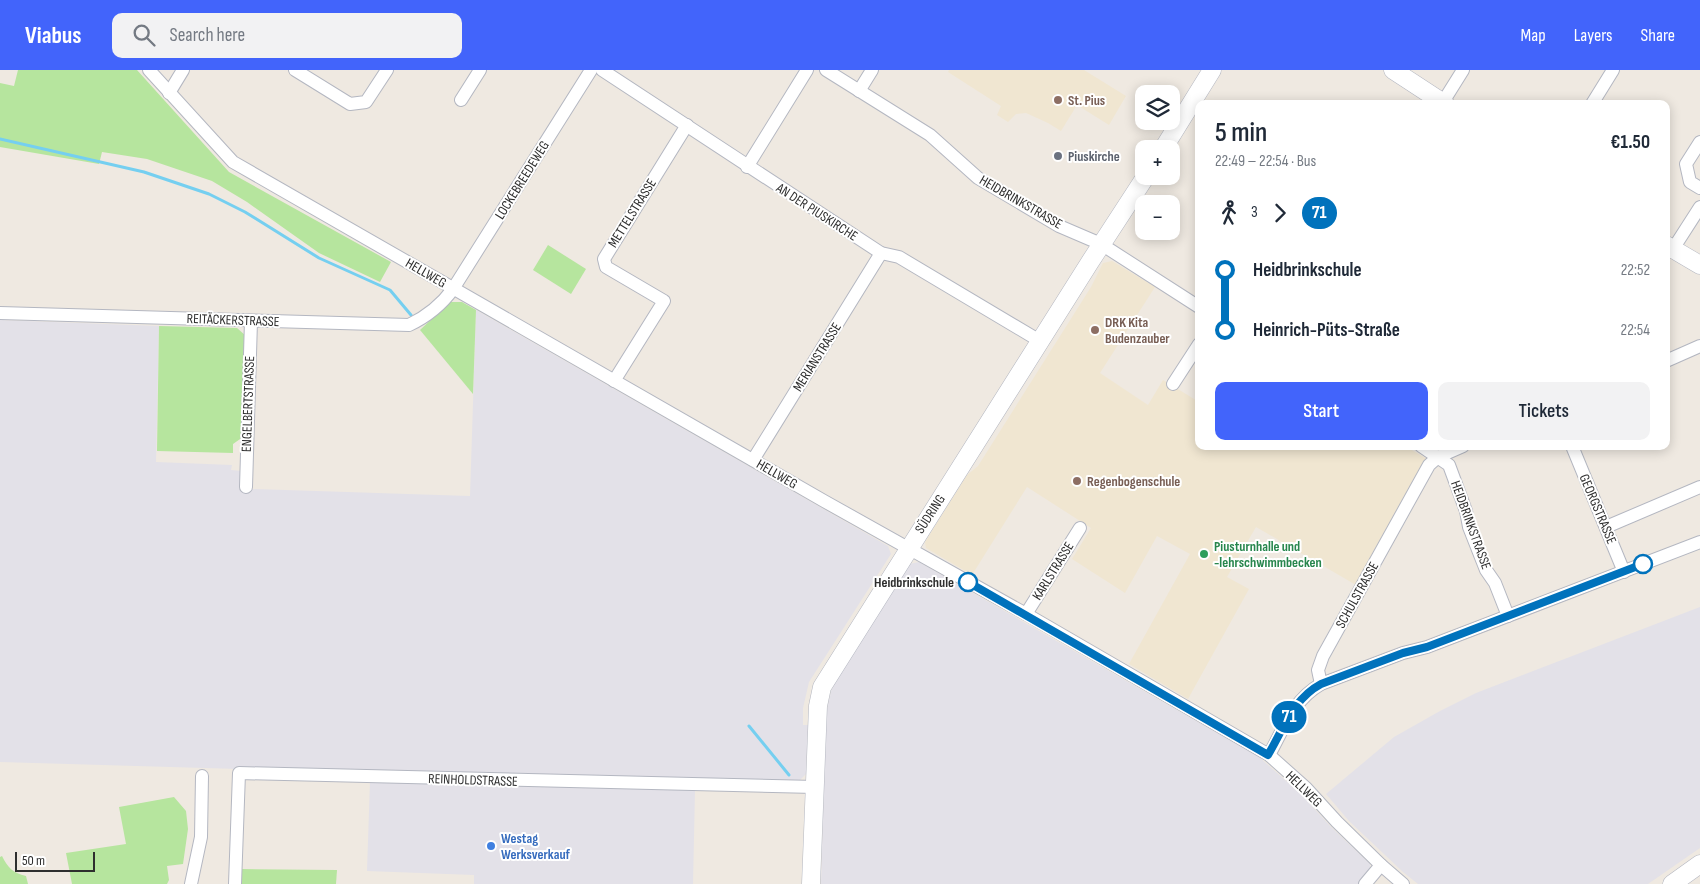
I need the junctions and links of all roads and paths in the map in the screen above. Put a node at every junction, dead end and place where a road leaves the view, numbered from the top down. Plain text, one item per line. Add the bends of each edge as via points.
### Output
1 (148, 70) edge
2 (183, 70) edge
3 (295, 70) edge
4 (387, 70) edge
5 (480, 70) edge
6 (591, 70) edge
7 (602, 70) edge
8 (807, 70) edge
9 (826, 70) edge
10 (872, 70) edge
11 (1212, 70) edge
12 (1393, 70) edge
13 (1463, 70) edge
14 (1613, 70) edge
15 (859, 91) junction
16 (169, 93) junction
17 (461, 100) dead end
18 (1439, 100) edge
19 (1446, 100) edge
20 (1594, 100) edge
21 (687, 125) junction
22 (1169, 140) edge
23 (1700, 142) edge
24 (747, 167) junction
25 (1140, 185) edge
26 (1700, 188) edge
27 (1700, 207) edge
28 (1101, 244) junction
29 (1670, 247) edge
30 (881, 253) junction
31 (1700, 266) edge
32 (453, 289) junction
33 (1195, 303) edge
34 (0, 313) edge
35 (250, 321) junction
36 (1040, 341) junction
37 (1700, 346) edge
38 (1195, 350) edge
39 (1670, 358) edge
40 (614, 381) junction
41 (1173, 384) dead end
42 (1427, 450) edge
43 (1454, 450) edge
44 (1574, 450) edge
45 (1438, 457) junction
46 (753, 460) junction
47 (246, 487) dead end
48 (1700, 487) edge
49 (1606, 526) junction
50 (1080, 528) dead end
51 (1700, 542) edge
52 (908, 548) junction
53 (1624, 572) junction
54 (1026, 614) junction
55 (1508, 616) junction
56 (1321, 684) junction
57 (1268, 755) junction
58 (202, 776) dead end
59 (815, 787) junction
60 (1700, 864) edge
61 (1381, 865) junction
62 (235, 882) edge
63 (191, 884) edge
64 (812, 884) edge
65 (1365, 884) edge
66 (1403, 884) edge
67 (1672, 884) edge

1 - 16 street, HELLWEG
2 - 16 street
3 - 4 street via 350,104 366,102
5 - 17 street
6 - 32 street, LOCKEBREEDEWEG
7 - 21 street, AN DER PIUSKIRCHE
8 - 24 street
9 - 15 street, HEIDBRINKSTRASSE
10 - 15 street
11 - 22 main road
12 - 18 main road
13 - 19 street
14 - 20 street
15 - 28 street, HEIDBRINKSTRASSE via 930,135 978,178 1059,226
16 - 32 street, HELLWEG via 233,162
21 - 24 street, AN DER PIUSKIRCHE
21 - 40 street, METTELSTRASSE via 604,259 606,267 664,301
23 - 26 street via 1686,164 1690,182
24 - 30 street, AN DER PIUSKIRCHE
25 - 28 main road, SÜDRING
27 - 29 street
28 - 33 street, HEIDBRINKSTRASSE
28 - 36 main road, SÜDRING
29 - 31 main road
30 - 36 street, AN DER PIUSKIRCHE via 899,257
30 - 46 street, MERIANSTRASSE
32 - 35 street, REITÄCKERSTRASSE via 409,326
32 - 40 street, HELLWEG
34 - 35 street, REITÄCKERSTRASSE
35 - 47 street, ENGELBERTSTRASSE
36 - 52 main road, SÜDRING
37 - 39 street
38 - 41 street
40 - 46 street, HELLWEG
42 - 45 street, HEIDBRINKSTRASSE
43 - 45 street, SCHULSTRASSE
44 - 49 street, GEORGSTRASSE
45 - 55 street, HEIDBRINKSTRASSE via 1449,465 1469,527
45 - 56 street, SCHULSTRASSE via 1429,465 1323,656 1318,670
46 - 52 street, HELLWEG
48 - 49 street
49 - 53 street, GEORGSTRASSE
50 - 54 street, KARLSTRASSE
51 - 53 street
52 - 54 street, HELLWEG
52 - 59 main road, SÜDRING via 822,687 818,706
53 - 55 street
54 - 57 street, HELLWEG
55 - 56 street
56 - 57 street via 1309,690 1297,703
57 - 61 street, HELLWEG via 1306,788
58 - 63 street via 201,837
59 - 62 street, REINHOLDSTRASSE via 239,773
59 - 64 main road, SÜDRING
60 - 67 main road
61 - 65 street
61 - 66 street, HELLWEG

